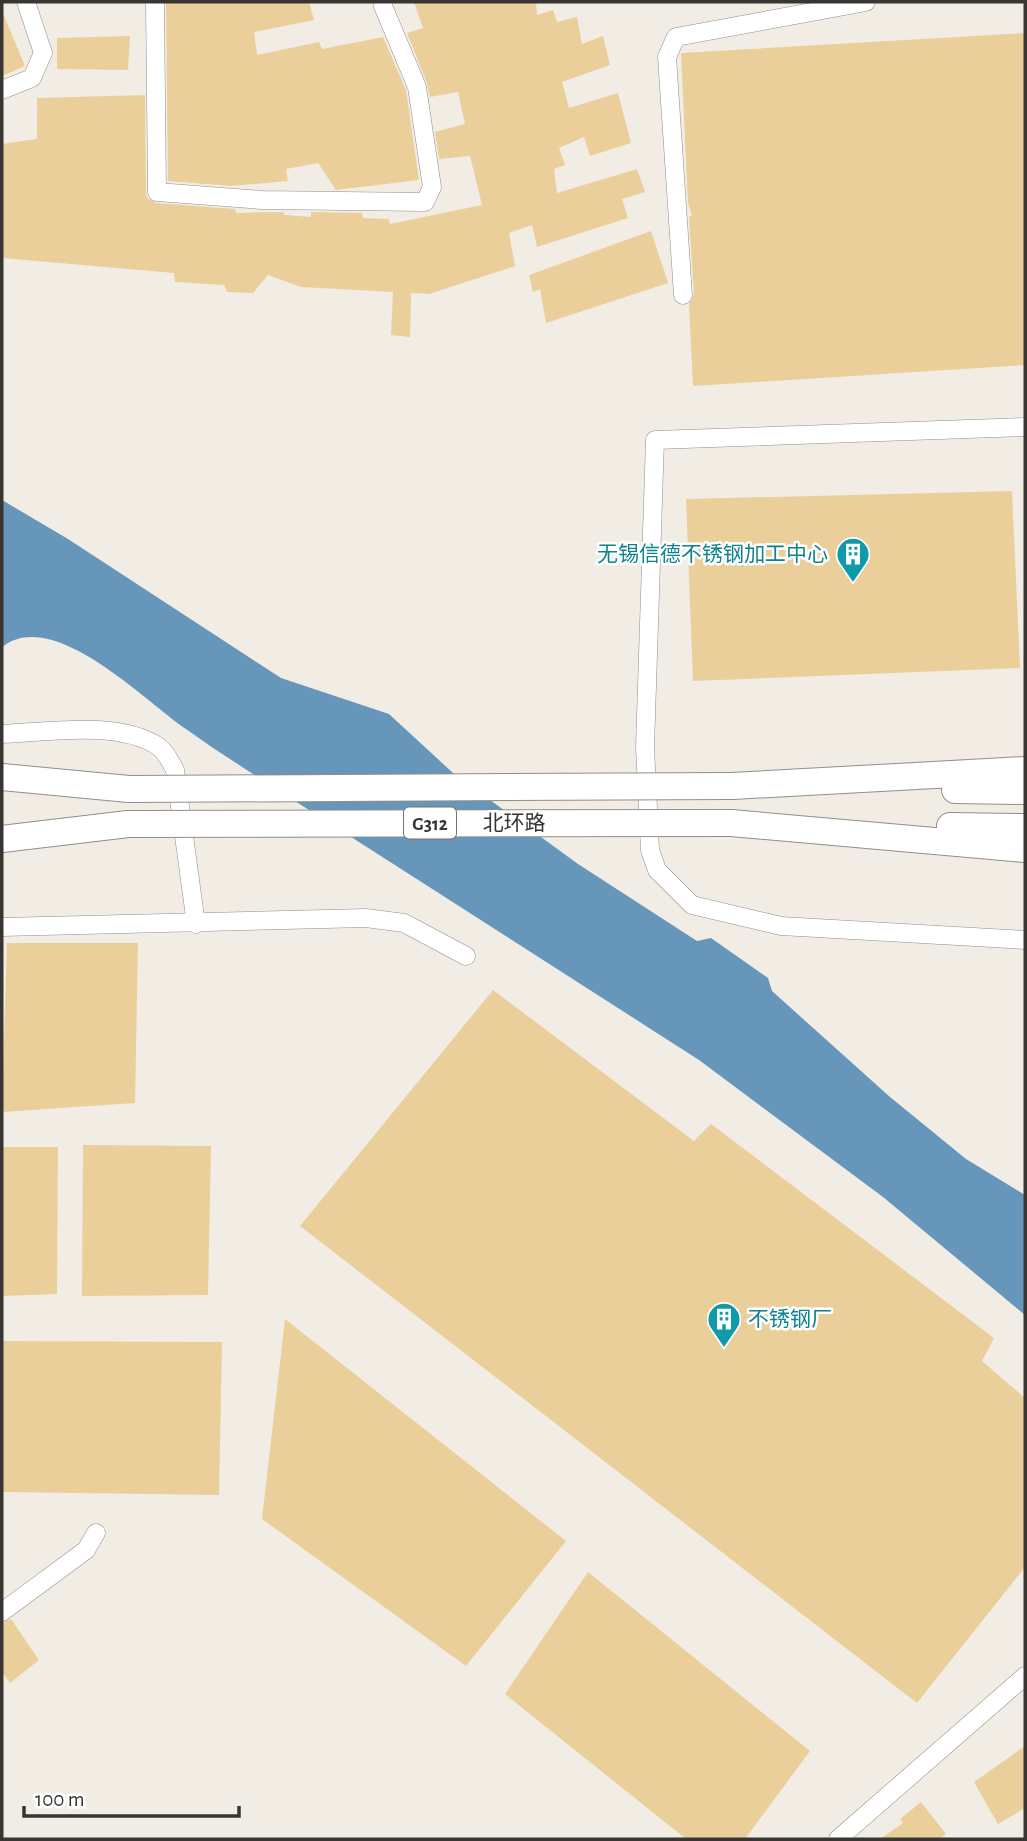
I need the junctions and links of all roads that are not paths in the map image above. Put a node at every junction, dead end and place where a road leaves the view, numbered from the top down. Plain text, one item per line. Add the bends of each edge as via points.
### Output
1 (26, 2) edge
2 (155, 2) edge
3 (866, 2) edge
4 (383, 6) dead end
5 (2, 90) edge
6 (683, 295) dead end
7 (1025, 427) edge
8 (2, 734) edge
9 (1025, 770) edge
10 (2, 777) edge
11 (732, 786) junction
12 (129, 789) junction
13 (2, 790) edge
14 (1025, 791) edge
15 (732, 822) junction
16 (128, 824) junction
17 (2, 826) edge
18 (1025, 827) edge
19 (2, 839) edge
20 (1025, 849) edge
21 (196, 925) junction
22 (2, 927) edge
23 (1025, 940) edge
24 (466, 957) dead end
25 (96, 1533) dead end
26 (2, 1612) edge
27 (1025, 1676) edge
28 (838, 1839) edge

1 - 5 street via 43,53 32,78
2 - 4 street via 157,192 262,200 425,202 432,187 417,87
3 - 6 street via 676,37 667,57
7 - 23 street via 655,440 645,747 650,850 657,870 692,905 781,926
8 - 21 street via 94,730 139,738 161,748 175,770
9 - 11 highway
10 - 12 highway
11 - 12 highway, 北环路 / G312, bridge
11 - 14 highway, 北环路 / G312
12 - 13 highway, 北环路 / G312
15 - 16 highway, 北环路 / G312, bridge
15 - 18 highway, 北环路 / G312
15 - 20 highway
16 - 17 highway, 北环路 / G312
16 - 19 highway
21 - 22 street
21 - 24 street via 366,918 404,923
25 - 26 street via 86,1550
27 - 28 street

